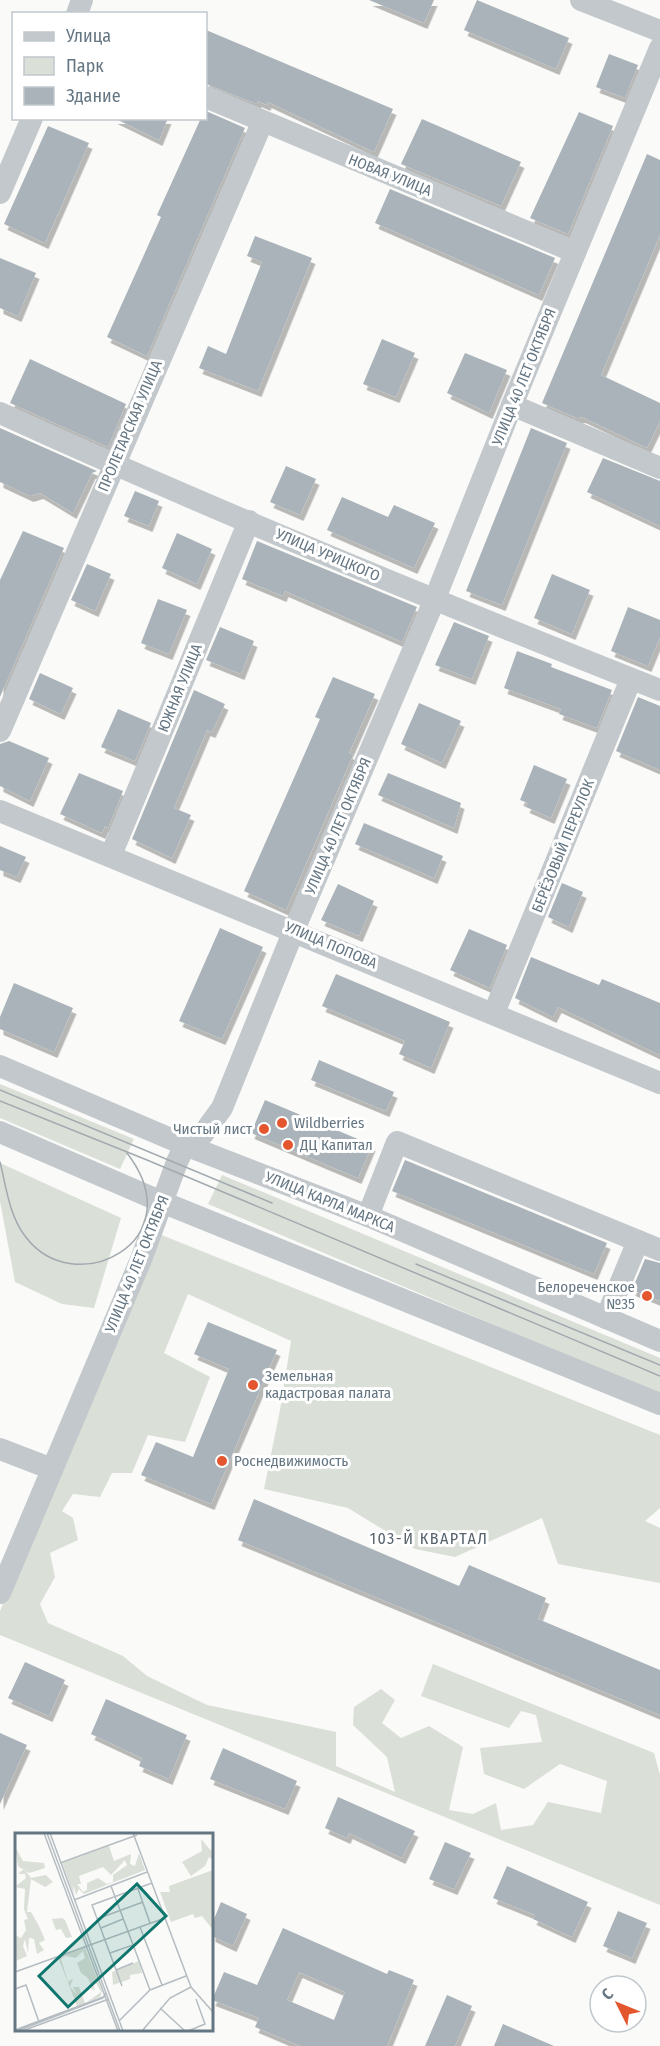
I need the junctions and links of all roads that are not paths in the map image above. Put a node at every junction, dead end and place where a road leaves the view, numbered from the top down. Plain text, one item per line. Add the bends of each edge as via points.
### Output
1 (581, 0) edge
2 (660, 31) edge
3 (660, 48) edge
4 (207, 97) edge
5 (32, 120) edge
6 (262, 123) junction
7 (0, 193) edge
8 (575, 252) junction
9 (512, 405) junction
10 (0, 413) edge
11 (113, 465) junction
12 (660, 468) edge
13 (249, 521) junction
14 (434, 601) junction
15 (632, 679) junction
16 (660, 690) edge
17 (0, 731) edge
18 (0, 811) edge
19 (111, 855) junction
20 (294, 930) junction
21 (494, 1013) junction
22 (0, 1066) edge
23 (660, 1083) edge
24 (0, 1132) edge
25 (185, 1145) junction
26 (162, 1202) junction
27 (368, 1216) junction
28 (638, 1241) junction
29 (660, 1250) edge
30 (606, 1318) junction
31 (660, 1341) edge
32 (660, 1404) edge
33 (0, 1449) edge
34 (52, 1469) junction
35 (0, 1593) edge

1 - 2 street
3 - 8 street, УЛИЦА 40 ЛЕТ ОКТЯБРЯ
4 - 6 street, НОВАЯ УЛИЦА
5 - 7 street
6 - 8 street, НОВАЯ УЛИЦА
6 - 11 street, ПРОЛЕТАРСКАЯ УЛИЦА
8 - 9 street, УЛИЦА 40 ЛЕТ ОКТЯБРЯ
9 - 12 street
9 - 14 street, УЛИЦА 40 ЛЕТ ОКТЯБРЯ
10 - 11 street, УЛИЦА УРИЦКОГО
11 - 13 street, УЛИЦА УРИЦКОГО
11 - 17 street, ПРОЛЕТАРСКАЯ УЛИЦА
13 - 14 street, УЛИЦА УРИЦКОГО
13 - 19 street, ЮЖНАЯ УЛИЦА
14 - 15 street, УЛИЦА УРИЦКОГО
14 - 20 street, УЛИЦА 40 ЛЕТ ОКТЯБРЯ
15 - 16 street, УЛИЦА УРИЦКОГО
15 - 21 street, БЕРЁЗОВЫЙ ПЕРЕУЛОК
18 - 19 street, УЛИЦА ПОПОВА
19 - 20 street, УЛИЦА ПОПОВА
20 - 21 street, УЛИЦА ПОПОВА
20 - 25 street, УЛИЦА 40 ЛЕТ ОКТЯБРЯ via 222,1108 202,1134
21 - 23 street, УЛИЦА ПОПОВА
22 - 25 street, УЛИЦА КАРЛА МАРКСА
24 - 26 street
25 - 26 street, УЛИЦА 40 ЛЕТ ОКТЯБРЯ
25 - 27 street, УЛИЦА КАРЛА МАРКСА
26 - 32 street
26 - 34 street, УЛИЦА 40 ЛЕТ ОКТЯБРЯ
27 - 28 street via 397,1142
27 - 30 street, УЛИЦА КАРЛА МАРКСА
28 - 29 street
28 - 30 street
30 - 31 street, УЛИЦА КАРЛА МАРКСА
33 - 34 street
34 - 35 street, УЛИЦА 40 ЛЕТ ОКТЯБРЯ

